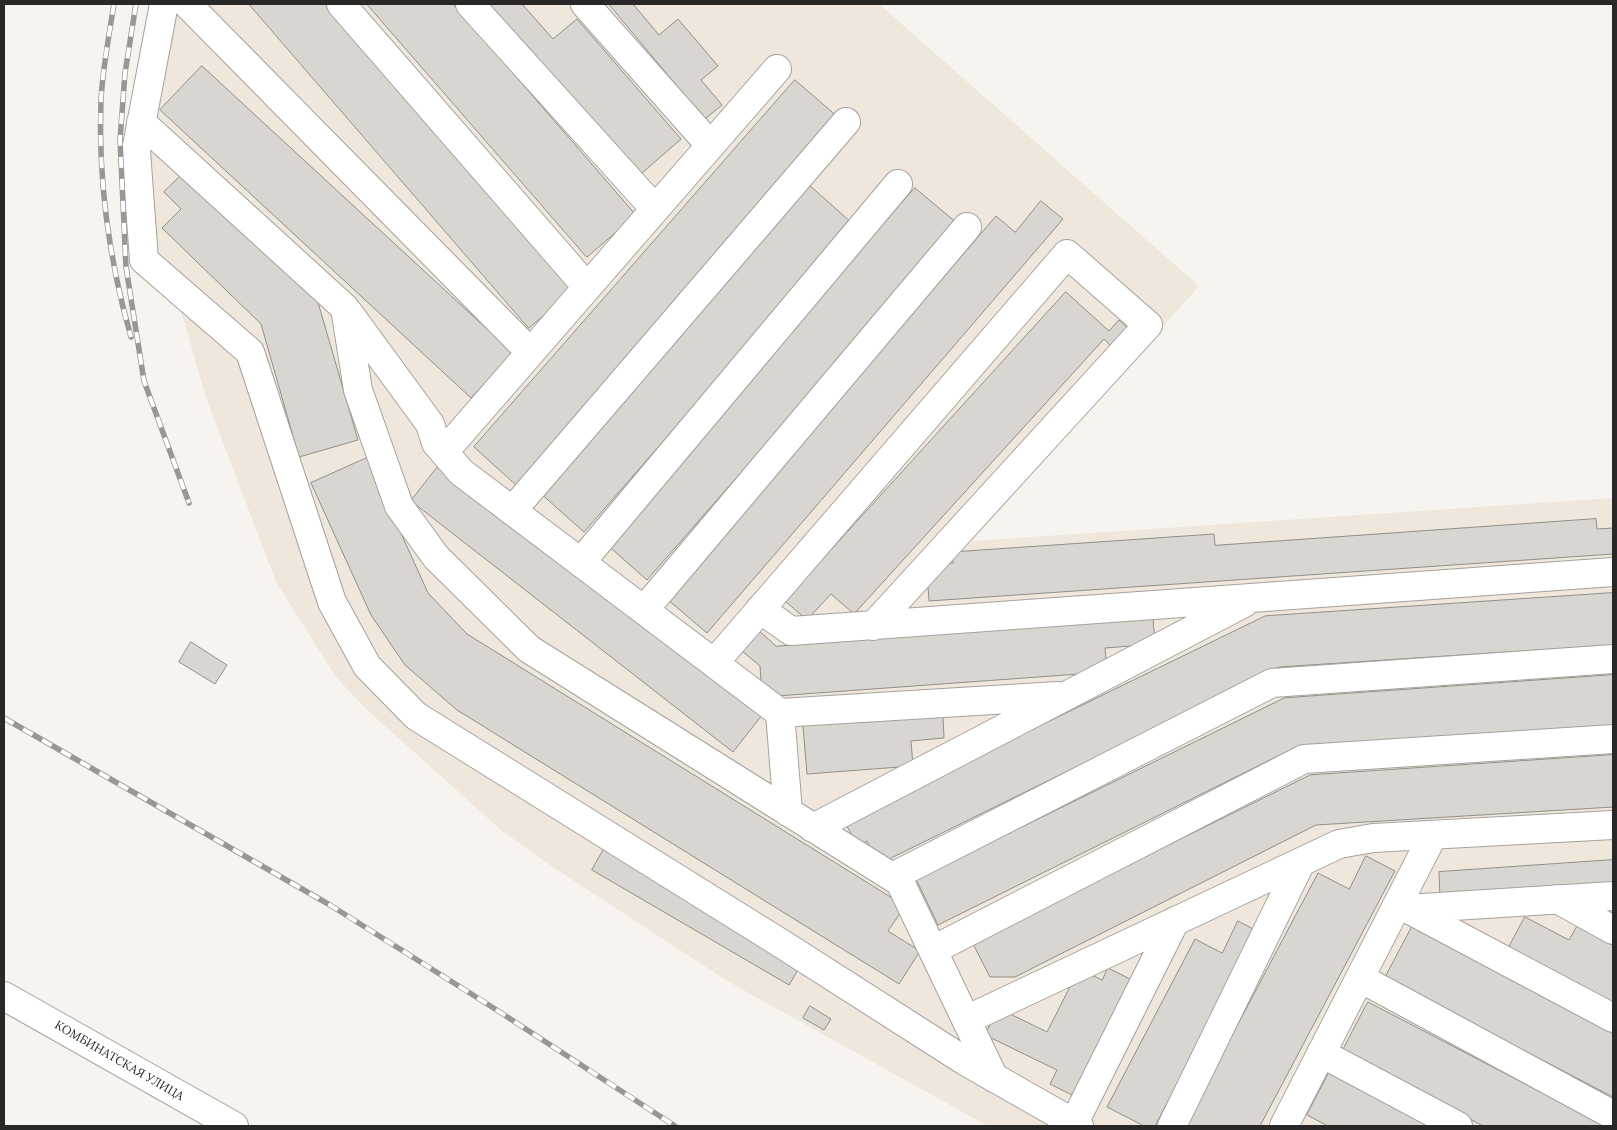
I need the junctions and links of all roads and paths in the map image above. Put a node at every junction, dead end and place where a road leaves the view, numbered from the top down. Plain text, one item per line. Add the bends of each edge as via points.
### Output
1 (164, 4) edge
2 (187, 4) edge
3 (341, 4) edge
4 (470, 4) edge
5 (585, 4) edge
6 (777, 69) dead end
7 (141, 122) junction
8 (846, 122) dead end
9 (710, 146) junction
10 (898, 184) dead end
11 (655, 209) junction
12 (967, 227) dead end
13 (587, 287) junction
14 (345, 308) junction
15 (530, 352) junction
16 (444, 452) junction
17 (512, 511) junction
18 (581, 562) junction
19 (1613, 572) edge
20 (1255, 598) junction
21 (644, 610) junction
22 (760, 610) junction
23 (874, 626) junction
24 (1613, 659) edge
25 (714, 663) junction
26 (1067, 696) junction
27 (780, 712) junction
28 (1613, 739) edge
29 (788, 812) junction
30 (1613, 825) edge
31 (813, 828) junction
32 (1433, 835) junction
33 (1302, 862) junction
34 (892, 877) junction
35 (1613, 896) edge
36 (1557, 899) junction
37 (1401, 909) junction
38 (1175, 922) junction
39 (1613, 930) edge
40 (933, 950) junction
41 (1360, 978) junction
42 (4, 996) edge
43 (1613, 1018) edge
44 (966, 1020) junction
45 (1321, 1053) junction
46 (994, 1078) junction
47 (1613, 1115) edge
48 (1291, 1124) edge
49 (1077, 1125) edge
50 (234, 1126) edge
51 (1172, 1126) edge
52 (1458, 1126) edge

1 - 7 main road
2 - 15 main road
3 - 13 main road
4 - 11 main road
5 - 9 main road
6 - 9 main road
7 - 14 main road
7 - 46 main road via 136,151 144,260 250,352 332,602 367,666 416,716
8 - 17 main road
9 - 11 main road
10 - 18 main road
11 - 13 main road
12 - 21 main road
13 - 15 main road
14 - 16 main road via 430,424 436,443
14 - 29 main road via 358,390 399,506 436,556 529,649
15 - 16 main road
16 - 17 main road via 461,472
17 - 18 main road
18 - 21 main road
19 - 20 main road
20 - 23 main road
20 - 26 main road
21 - 25 main road
22 - 23 main road via 791,632
22 - 23 main road via 1067,254 1148,325
22 - 25 main road
24 - 34 main road via 1272,683
25 - 27 main road
26 - 27 main road
26 - 31 main road
27 - 29 main road
28 - 40 main road via 1304,759
29 - 31 main road
30 - 32 main road
31 - 34 main road
32 - 33 main road via 1373,838 1339,844
32 - 37 main road
33 - 38 main road
33 - 51 main road
34 - 40 main road via 900,882
35 - 36 main road
36 - 37 main road
36 - 39 main road
37 - 41 main road
37 - 43 main road
38 - 44 main road
38 - 49 main road
40 - 44 main road
41 - 45 main road
41 - 47 main road
42 - 50 main road, КОМБИНАТСКАЯ УЛИЦА
44 - 46 main road
45 - 48 main road
45 - 52 main road
46 - 49 main road

